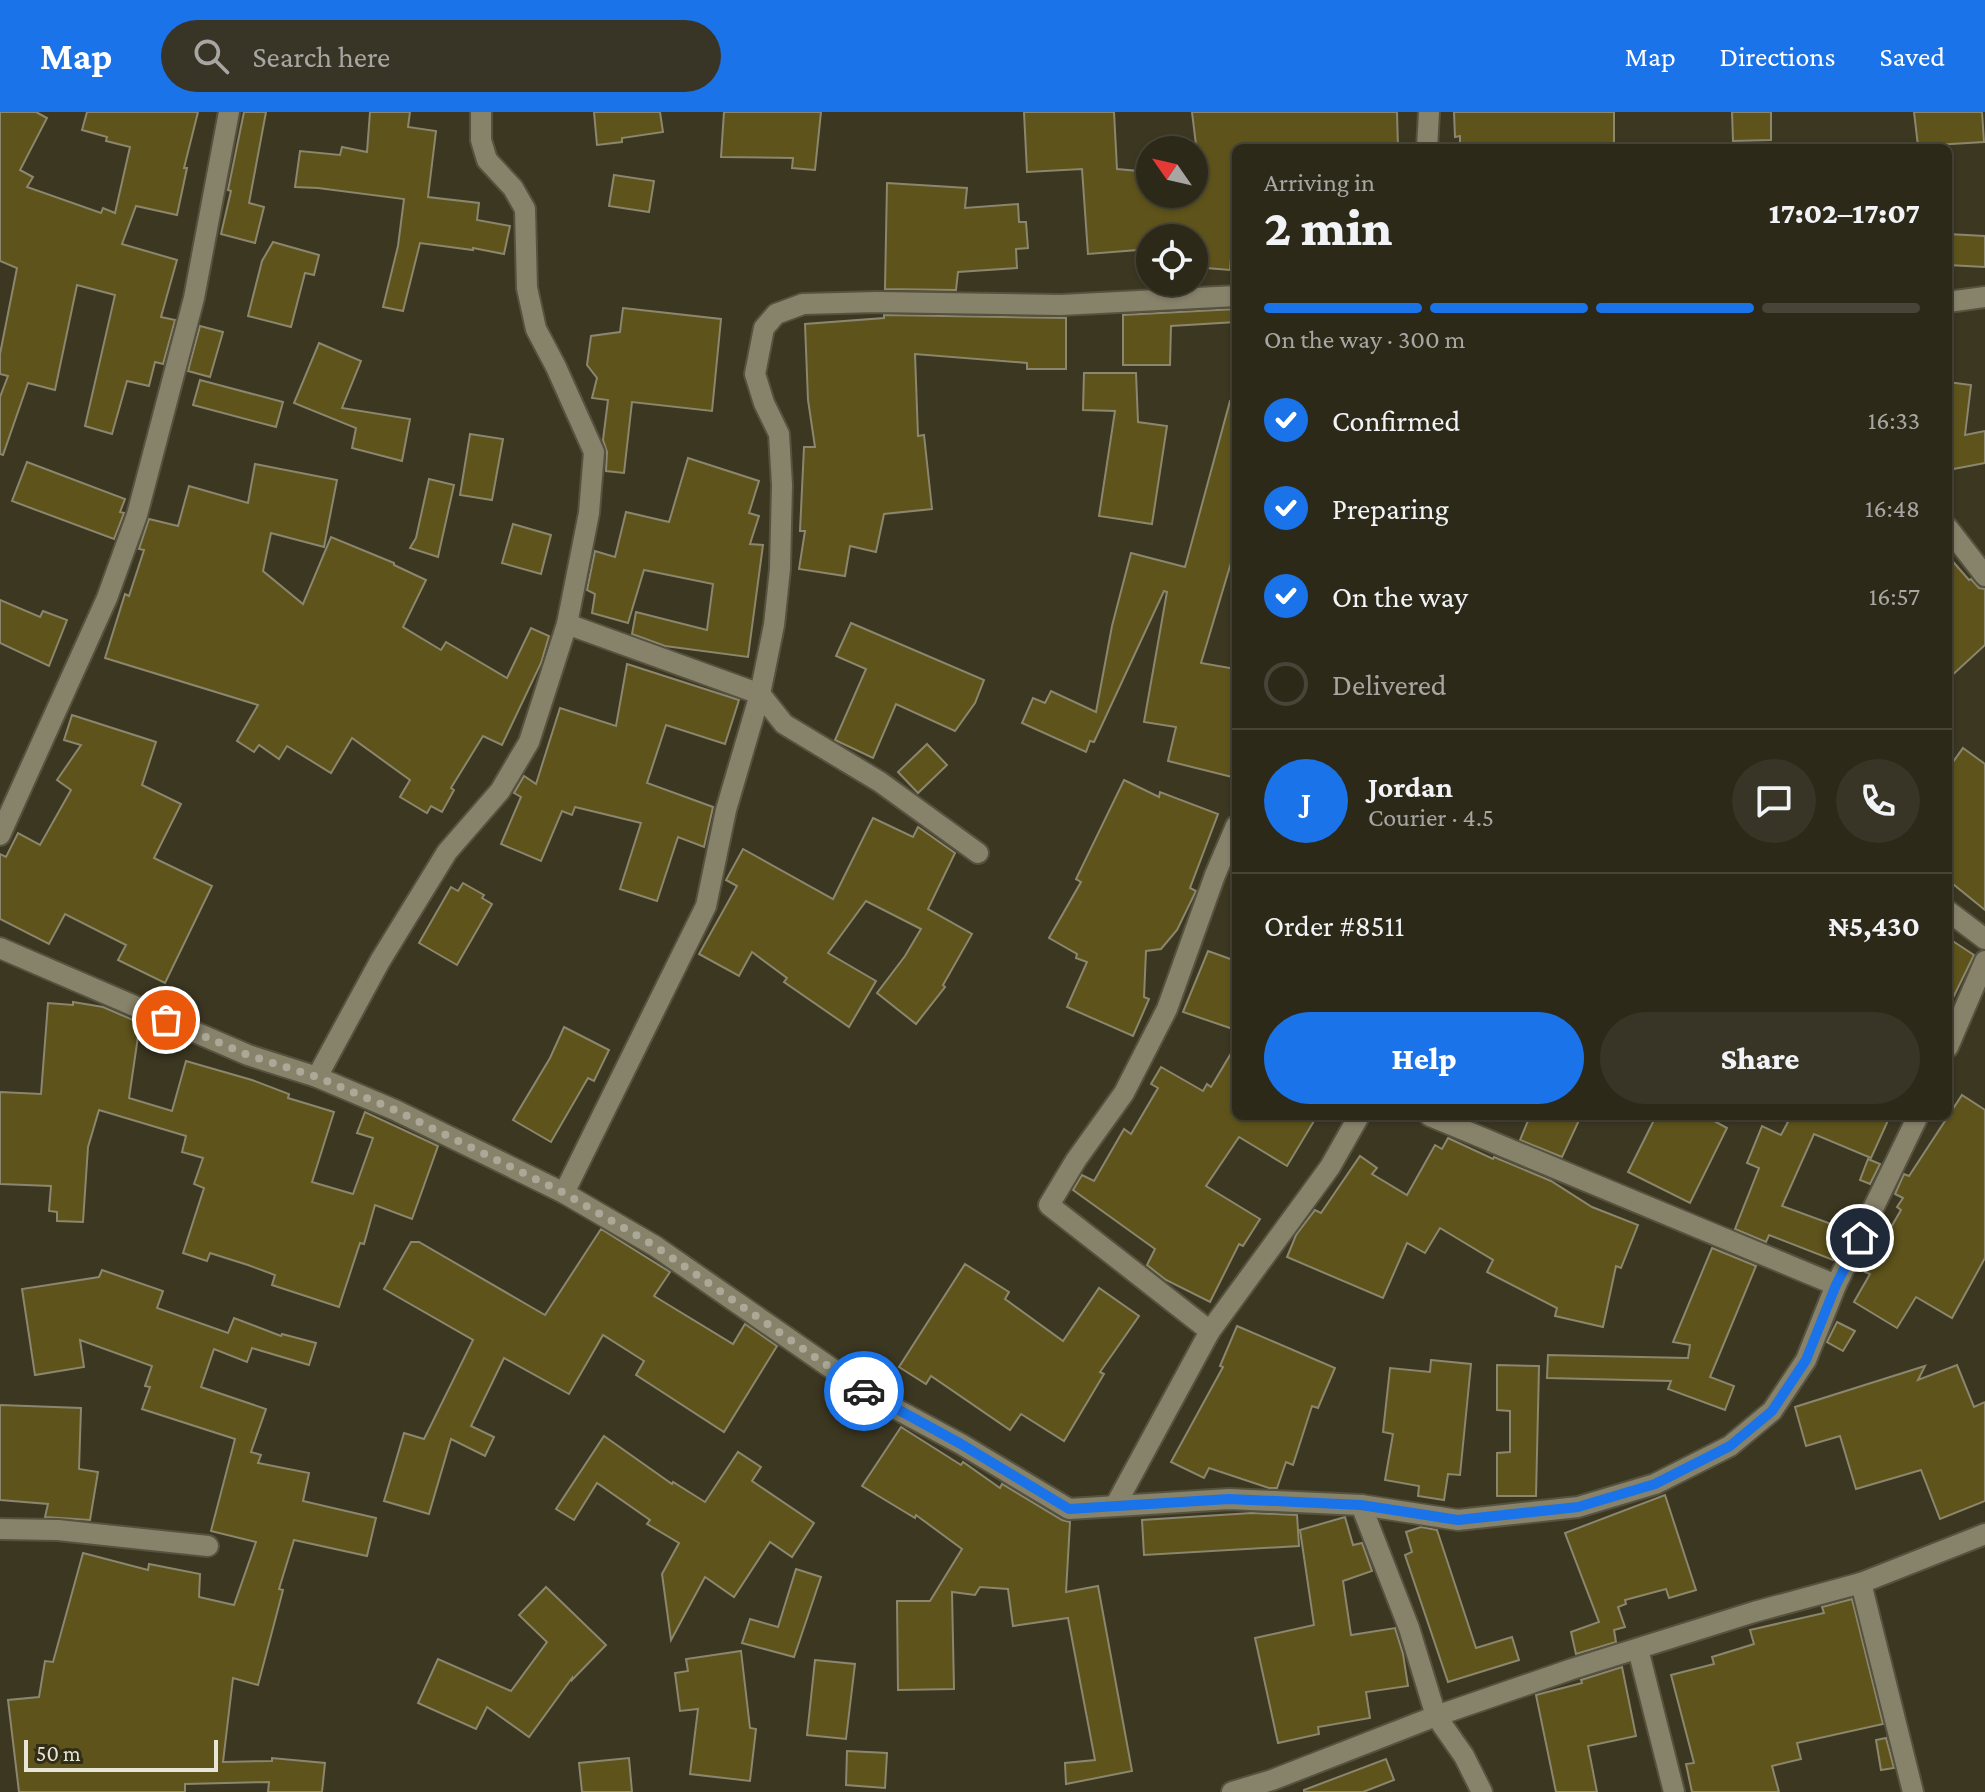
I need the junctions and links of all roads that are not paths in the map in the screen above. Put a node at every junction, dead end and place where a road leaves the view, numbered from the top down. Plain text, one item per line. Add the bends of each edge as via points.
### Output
1 (229, 112) edge
2 (481, 112) edge
3 (1429, 112) edge
4 (1427, 144) edge
5 (1232, 296) edge
6 (1985, 297) edge
7 (1952, 301) edge
8 (1952, 533) edge
9 (1985, 576) edge
10 (567, 624) junction
11 (760, 694) junction
12 (0, 835) edge
13 (1232, 835) edge
14 (978, 853) dead end
15 (1952, 914) edge
16 (1985, 939) edge
17 (0, 948) edge
18 (1985, 961) edge
19 (1952, 1038) edge
20 (317, 1077) junction
21 (1357, 1120) edge
22 (1440, 1120) edge
23 (1916, 1120) edge
24 (564, 1193) junction
25 (1836, 1285) junction
26 (1210, 1331) junction
27 (1361, 1505) junction
28 (1115, 1506) junction
29 (0, 1529) edge
30 (1985, 1534) edge
31 (208, 1546) dead end
32 (1861, 1583) junction
33 (1638, 1649) junction
34 (1436, 1716) junction
35 (1232, 1792) edge
36 (1482, 1792) edge
37 (1674, 1792) edge
38 (1913, 1792) edge

1 - 12 street via 194,298 137,515 107,598
2 - 10 street via 487,160 525,209 527,288 536,329 594,452 589,513
3 - 4 street
5 - 11 street via 1061,305 842,302 803,304 776,314 764,328 755,374 779,434 782,485 780,569
6 - 7 street
8 - 9 street
10 - 11 street
10 - 20 street via 529,742 500,791 447,852
11 - 14 street via 784,724 880,782
11 - 24 street via 726,810 706,906
13 - 26 street via 1167,1009 1124,1093 1049,1205
15 - 16 street
17 - 20 street via 248,1055
18 - 19 street
20 - 24 street
21 - 26 street via 1330,1167
22 - 25 street
23 - 25 street
24 - 28 street via 655,1246 870,1395 1069,1509
25 - 27 street via 1806,1360 1772,1411 1730,1446 1655,1484 1578,1507 1458,1520
26 - 28 street
27 - 28 street via 1229,1499
27 - 34 street via 1409,1628
29 - 31 street
30 - 32 street
32 - 33 street
32 - 38 street
33 - 34 street
33 - 37 street
34 - 35 street
34 - 36 street

